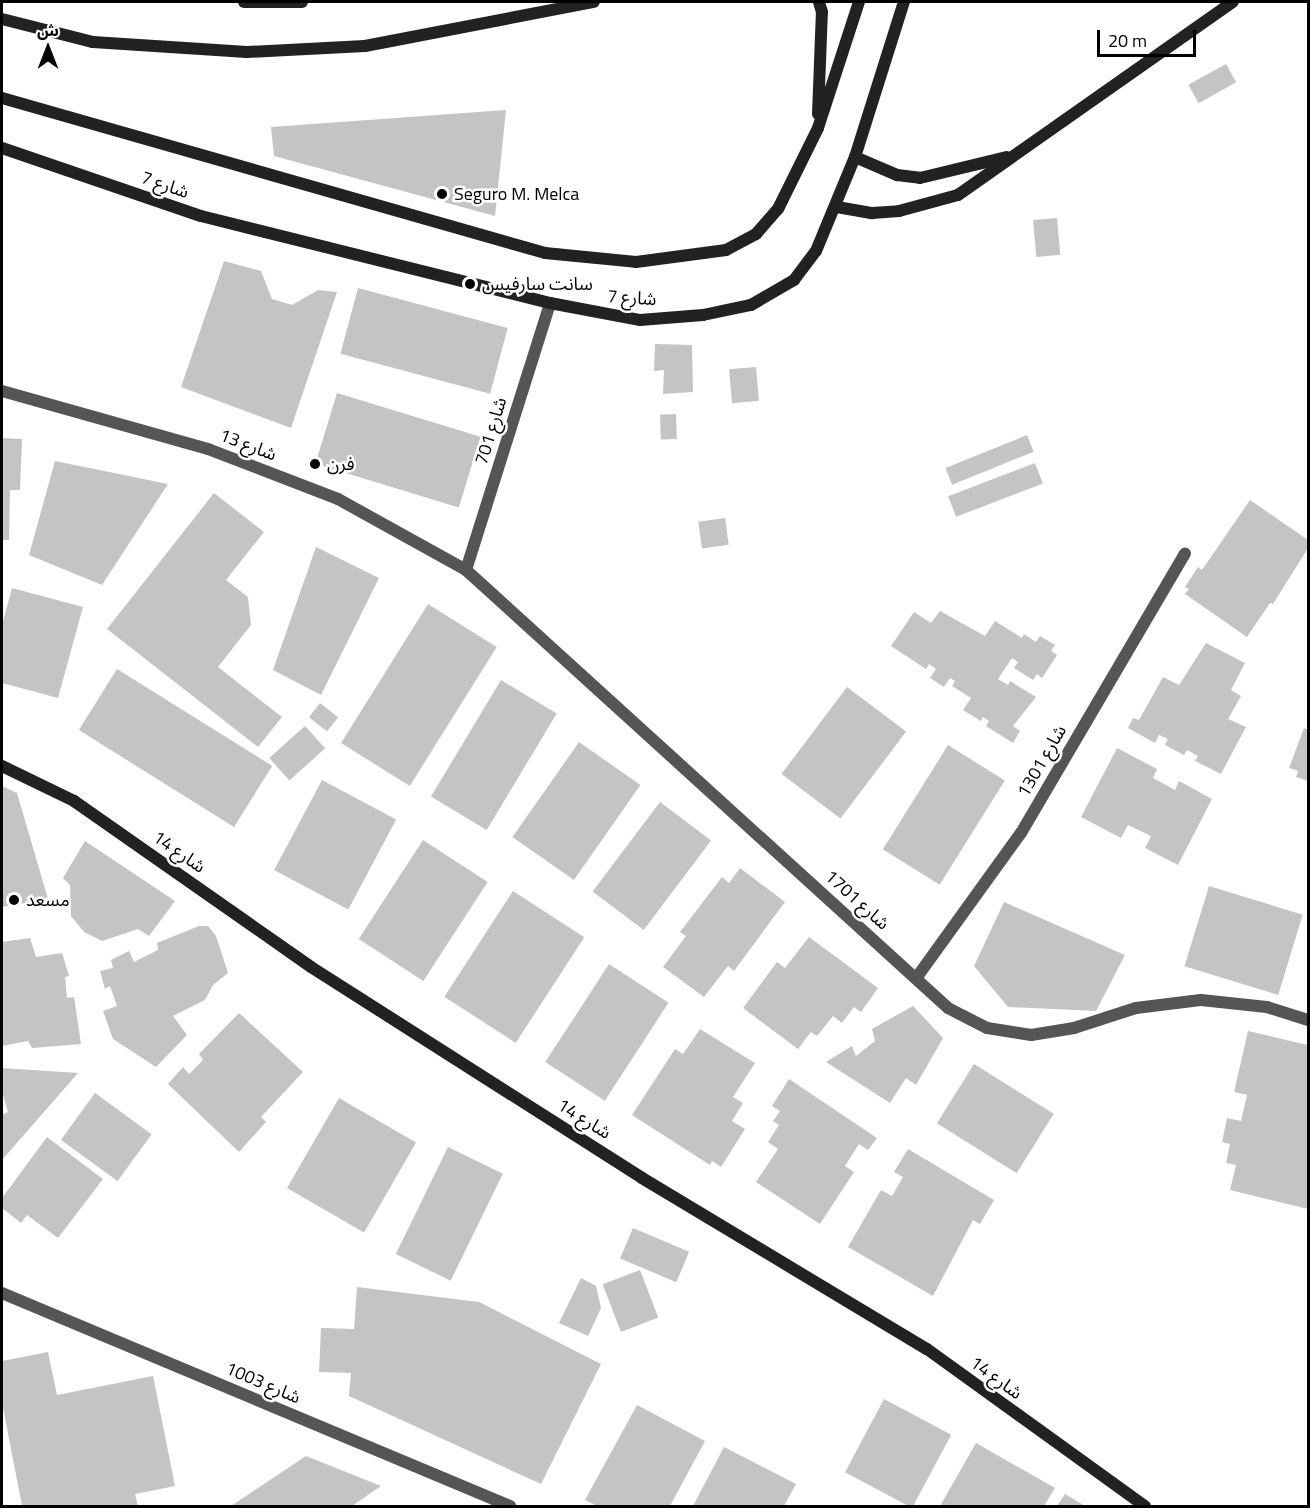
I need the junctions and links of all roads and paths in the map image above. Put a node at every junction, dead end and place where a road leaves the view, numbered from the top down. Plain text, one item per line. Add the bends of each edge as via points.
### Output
1 (244, 2) edge
2 (302, 2) edge
3 (594, 2) edge
4 (819, 2) edge
5 (859, 2) edge
6 (904, 2) edge
7 (1233, 2) edge
8 (2, 19) edge
9 (2, 98) edge
10 (818, 128) junction
11 (2, 148) edge
12 (1014, 155) junction
13 (855, 157) junction
14 (837, 207) junction
15 (550, 303) junction
16 (2, 391) edge
17 (1185, 554) dead end
18 (466, 570) junction
19 (2, 766) edge
20 (917, 977) junction
21 (1308, 1020) edge
22 (2, 1293) edge
23 (510, 1506) edge
24 (1145, 1506) edge

1 - 2 street
3 - 8 street via 364,46 247,52 93,42
4 - 10 street via 822,12
5 - 10 street, شارع 7
6 - 13 street, شارع 7
7 - 12 street
9 - 10 street, شارع 7 via 545,253 636,262 726,250 756,234 778,208
11 - 15 street, شارع 7 via 201,216
12 - 13 street via 920,178 897,175
12 - 14 street via 958,195 932,205 872,213
13 - 14 street, شارع 7
14 - 15 street, شارع 7 via 816,251 794,280 751,305 703,315 639,320
15 - 18 street, شارع 701
16 - 18 street, شارع 13 via 208,448 338,499
17 - 20 street, شارع 1301 via 1021,833
18 - 20 street, شارع 1701
19 - 24 street, شارع 14 via 74,801 311,967 642,1178 927,1349
20 - 21 street, شارع 1701 via 948,1008 987,1028 1031,1035 1074,1028 1136,1008 1201,1000 1267,1007
22 - 23 street, شارع 1003

